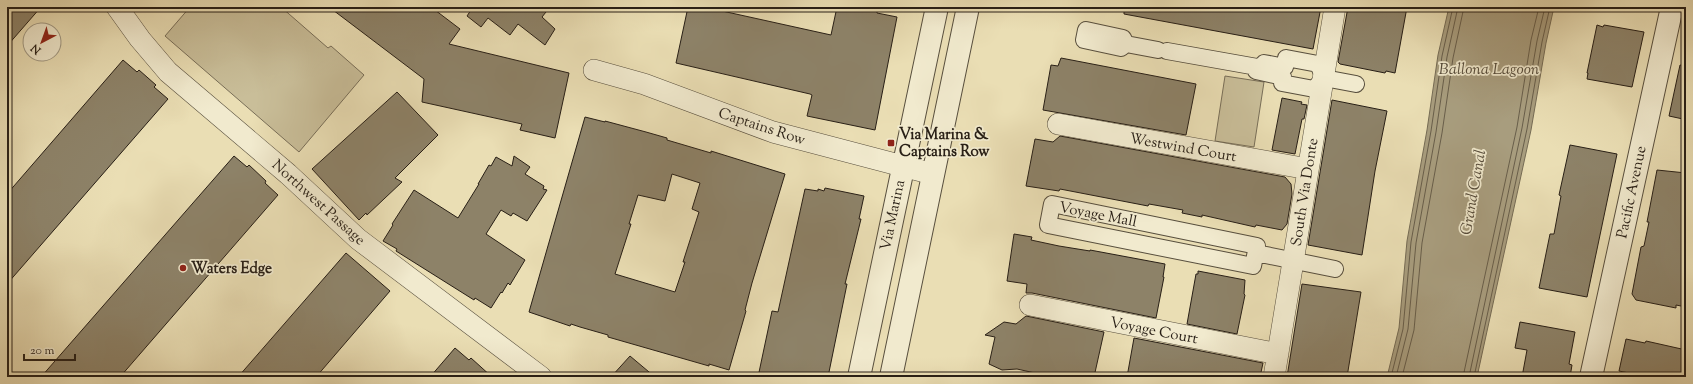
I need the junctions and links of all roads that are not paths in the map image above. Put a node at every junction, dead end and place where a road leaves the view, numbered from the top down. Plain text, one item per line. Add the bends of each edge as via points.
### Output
1 (117, 7) edge
2 (936, 7) edge
3 (968, 7) edge
4 (1335, 7) edge
5 (1672, 7) edge
6 (1126, 44) dead end
7 (1257, 67) junction
8 (594, 70) dead end
9 (1324, 78) junction
10 (1356, 84) dead end
11 (1058, 124) dead end
12 (903, 166) junction
13 (1308, 170) junction
14 (933, 174) junction
15 (1256, 253) junction
16 (1293, 260) junction
17 (1335, 269) dead end
18 (1030, 305) dead end
19 (1278, 354) junction
20 (541, 377) edge
21 (859, 377) edge
22 (891, 377) edge
23 (1274, 377) edge
24 (1591, 377) edge

1 - 20 street, Northwest Passage via 168,72 288,174 358,239
2 - 12 street, Via Marina
3 - 14 street
4 - 9 street, South Via Donte
5 - 24 street, Pacific Avenue
6 - 7 street
7 - 9 street via 1256,72 1284,77 1282,83 1314,89
7 - 9 street via 1258,62 1285,66 1286,58 1318,64
8 - 12 street, Captains Row via 644,84 773,132
9 - 10 street
9 - 13 street, South Via Donte
11 - 13 street, Westwind Court
12 - 14 street, Captains Row
12 - 21 street, Via Marina
13 - 16 street, South Via Donte
14 - 22 street
15 - 15 street, Voyage Mall via 1253,266 1048,225 1052,204 1257,246
15 - 16 street, Voyage Mall
16 - 17 street, Voyage Mall
16 - 19 street, South Via Donte
18 - 19 street, Voyage Court
19 - 23 street, South Via Donte

